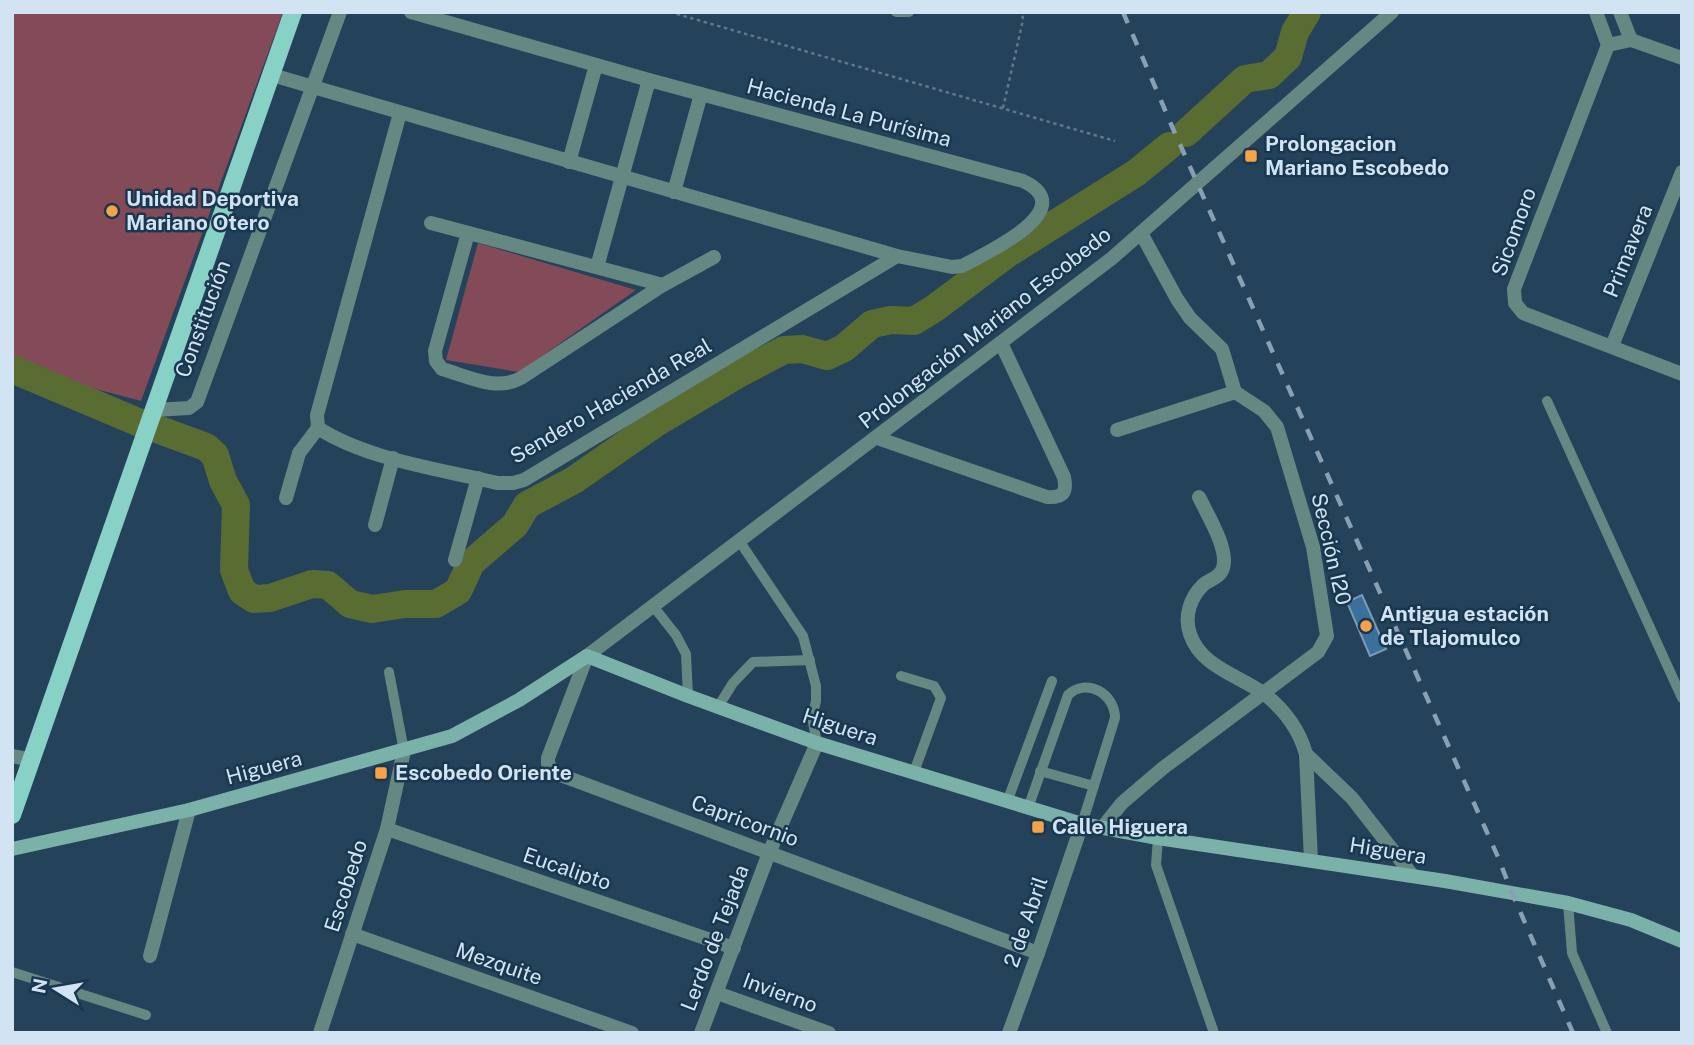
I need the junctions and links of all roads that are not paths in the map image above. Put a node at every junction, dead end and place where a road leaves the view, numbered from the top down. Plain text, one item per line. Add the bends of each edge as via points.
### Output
1 (293, 12) edge
2 (340, 12) edge
3 (411, 12) edge
4 (896, 12) edge
5 (909, 12) edge
6 (1392, 12) edge
7 (1596, 12) edge
8 (1620, 12) edge
9 (1631, 40) junction
10 (1608, 45) junction
11 (1682, 58) edge
12 (596, 65) junction
13 (272, 75) junction
14 (649, 80) junction
15 (312, 88) junction
16 (701, 94) junction
17 (400, 113) junction
18 (569, 162) junction
19 (1682, 172) edge
20 (621, 177) junction
21 (674, 192) junction
22 (431, 223) dead end
23 (468, 233) junction
24 (1141, 233) junction
25 (897, 256) junction
26 (714, 257) dead end
27 (597, 267) junction
28 (663, 285) junction
29 (1001, 343) junction
30 (1612, 346) junction
31 (1682, 374) edge
32 (1235, 393) junction
33 (1547, 401) dead end
34 (154, 410) junction
35 (318, 428) junction
36 (1117, 430) dead end
37 (877, 438) junction
38 (393, 458) junction
39 (478, 478) junction
40 (1199, 497) dead end
41 (286, 498) dead end
42 (374, 526) dead end
43 (740, 542) junction
44 (455, 559) dead end
45 (653, 606) junction
46 (587, 656) junction
47 (810, 660) junction
48 (389, 672) dead end
49 (901, 676) dead end
50 (1052, 681) dead end
51 (1263, 693) junction
52 (688, 696) junction
53 (1682, 698) edge
54 (718, 707) junction
55 (817, 743) junction
56 (404, 751) junction
57 (1306, 754) junction
58 (12, 756) edge
59 (33, 760) junction
60 (1040, 771) junction
61 (914, 772) junction
62 (1094, 786) junction
63 (1007, 802) junction
64 (1028, 808) junction
65 (189, 810) junction
66 (12, 815) edge
67 (1082, 824) junction
68 (1102, 828) junction
69 (387, 829) junction
70 (1158, 838) junction
71 (12, 849) edge
72 (769, 853) junction
73 (1311, 860) junction
74 (1412, 875) junction
75 (1568, 903) junction
76 (352, 934) junction
77 (1682, 942) edge
78 (734, 948) junction
79 (1038, 953) junction
80 (150, 956) dead end
81 (12, 971) edge
82 (717, 993) junction
83 (146, 1015) dead end
84 (320, 1033) edge
85 (632, 1033) edge
86 (701, 1033) edge
87 (829, 1033) edge
88 (1009, 1033) edge
89 (1214, 1033) edge
90 (1607, 1033) edge

1 - 13 main road, Constitución
2 - 15 street, Constitución
3 - 12 street, Hacienda La Purísima
4 - 5 lane
6 - 24 street, Prolongación Mariano Escobedo
7 - 10 street
8 - 9 street
9 - 10 street
9 - 11 street
10 - 30 street, Sicomoro via 1514,289 1515,303 1523,313
12 - 14 street, Hacienda La Purísima
12 - 18 street
13 - 15 street
13 - 34 main road, Constitución
14 - 16 street, Hacienda La Purísima
14 - 20 street
15 - 17 street
15 - 34 street, Constitución via 197,402 189,408
16 - 21 street
16 - 25 street, Hacienda La Purísima via 1023,181 1037,187 1042,197 1038,216 1022,232 962,266
17 - 18 street
17 - 35 street via 317,415
18 - 20 street
19 - 30 street, Primavera
20 - 21 street
20 - 27 street
21 - 25 street
22 - 23 street
23 - 27 street
23 - 28 street via 436,361 442,369 498,385 521,378
24 - 29 street, Prolongación Mariano Escobedo
24 - 32 street via 1190,318 1222,349
25 - 39 street, Sendero Hacienda Real via 524,480 497,483
26 - 28 street
27 - 28 street
29 - 37 street, Prolongación Mariano Escobedo
29 - 37 street via 1064,477 1063,495 1047,497
30 - 31 street, Sicomoro
32 - 36 street
32 - 51 street, Sección I20 via 1264,411 1277,427 1313,547 1326,619 1326,636 1318,652
33 - 53 lane
34 - 59 main road, Constitución
35 - 38 street, Sendero Hacienda Real
35 - 41 street via 299,453
37 - 43 street, Prolongación Mariano Escobedo
38 - 39 street, Sendero Hacienda Real
38 - 42 street
39 - 44 street
40 - 51 street via 1223,548 1223,568 1191,600 1187,617 1190,635 1206,660
43 - 45 street, Prolongación Mariano Escobedo
43 - 47 lane via 803,636
45 - 46 street, Prolongación Mariano Escobedo
45 - 52 lane via 686,654
46 - 52 main road, Higuera
46 - 56 main road, Higuera via 452,736
46 - 72 street, Capricornio via 548,758 550,769
47 - 54 lane via 753,662
47 - 55 lane via 816,686 812,717
48 - 56 lane
49 - 61 lane via 934,686 940,698
50 - 63 lane
51 - 57 street via 1287,715
51 - 68 street, Sección I20 via 1153,777 1122,803
52 - 54 main road, Higuera
54 - 55 main road, Higuera
55 - 61 main road, Higuera
55 - 72 street, Lerdo de Tejada
56 - 65 main road, Higuera
56 - 69 street, Escobedo
57 - 73 street
57 - 74 street via 1352,798
58 - 59 street
59 - 66 main road, Constitución
60 - 62 lane
60 - 62 lane via 1068,695 1088,687 1110,698 1115,708
60 - 64 lane
61 - 63 main road, Higuera
62 - 67 lane
63 - 64 main road, Higuera
64 - 67 main road, Higuera
65 - 71 main road, Higuera
65 - 80 street
67 - 68 main road, Higuera
67 - 79 street, 2 de Abril
68 - 70 main road, Higuera
69 - 76 street, Escobedo
69 - 78 street, Eucalipto
70 - 73 main road, Higuera
70 - 89 lane via 1156,865
72 - 78 street, Lerdo de Tejada
72 - 79 street, Capricornio
73 - 74 main road, Higuera
74 - 75 main road, Higuera
75 - 77 main road, Higuera via 1632,920
75 - 90 lane via 1572,953
76 - 84 street, Escobedo
76 - 85 street, Mezquite
78 - 82 street, Lerdo de Tejada
79 - 88 street, 2 de Abril
81 - 83 lane
82 - 86 street, Lerdo de Tejada
82 - 87 street, Invierno

